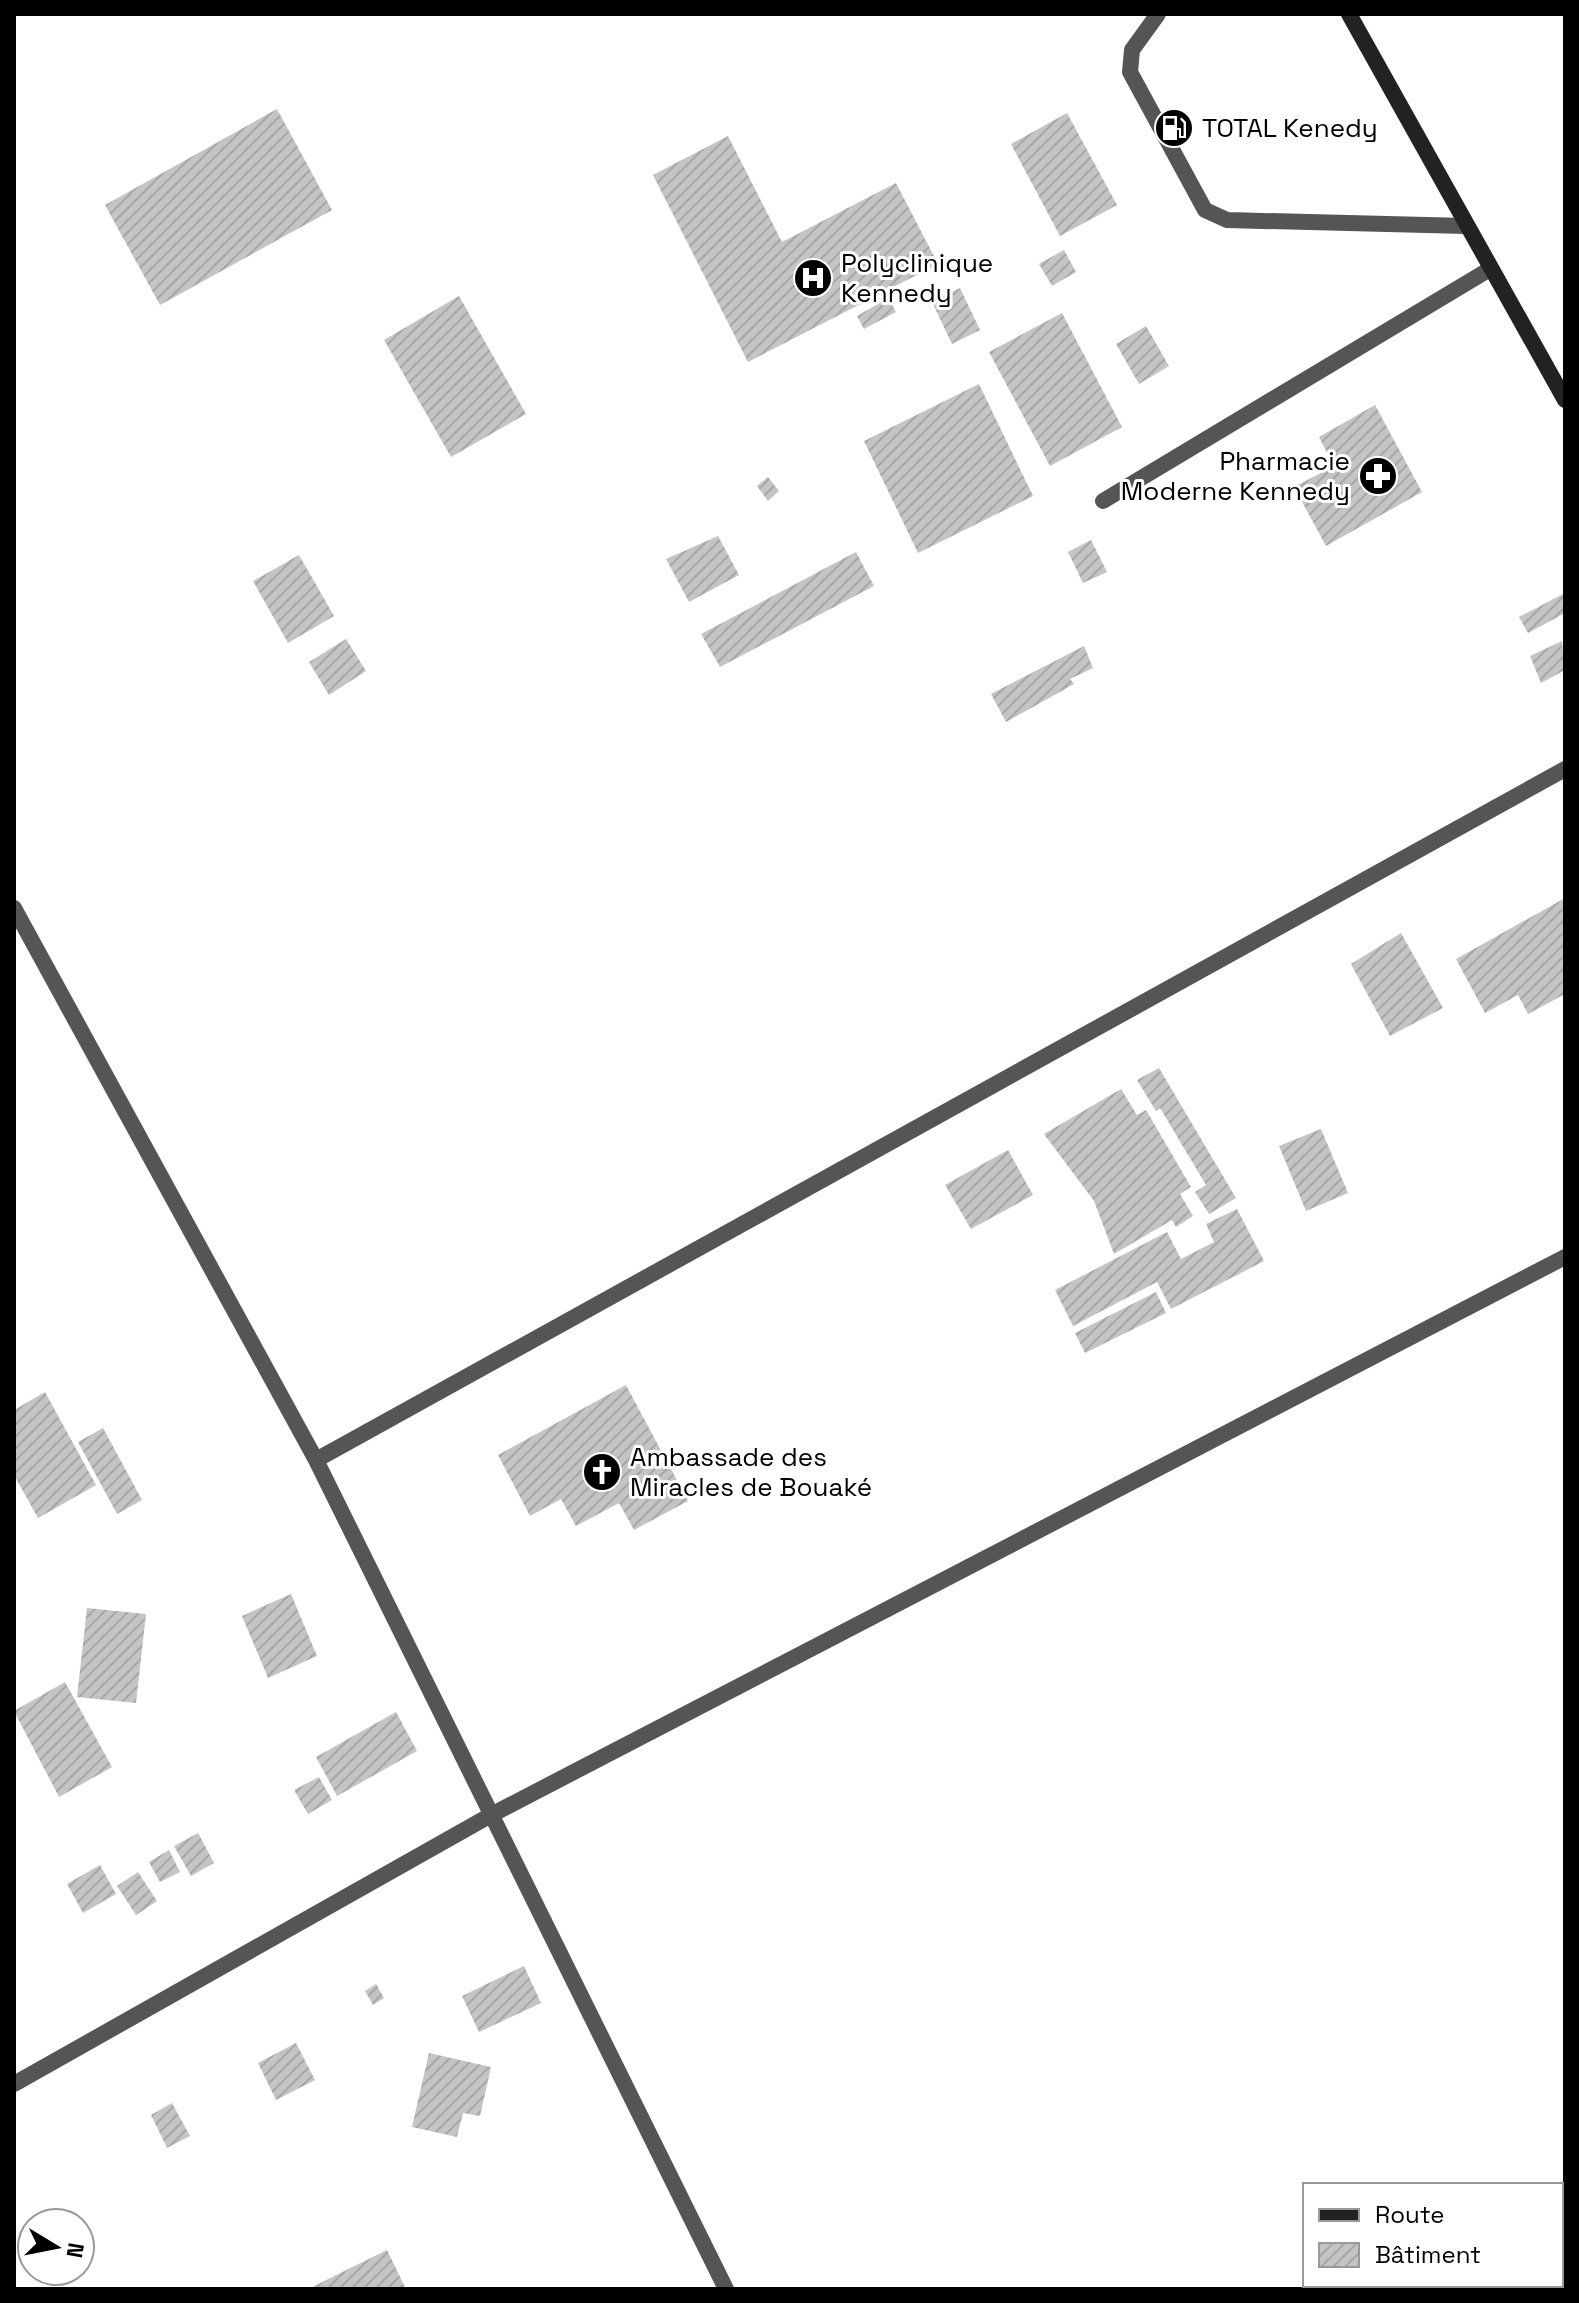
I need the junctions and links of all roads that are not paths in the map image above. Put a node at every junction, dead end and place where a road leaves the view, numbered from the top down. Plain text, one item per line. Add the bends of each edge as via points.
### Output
1 (1158, 14) edge
2 (1349, 14) edge
3 (1466, 226) junction
4 (1490, 269) junction
5 (1565, 400) edge
6 (1103, 501) dead end
7 (1565, 769) edge
8 (14, 908) edge
9 (1565, 1257) edge
10 (316, 1460) junction
11 (491, 1815) junction
12 (14, 2084) edge
13 (726, 2289) edge

1 - 3 street via 1132,50 1130,72 1205,210 1227,220
2 - 3 main road
3 - 4 main road
4 - 5 main road
4 - 6 street
7 - 10 street
8 - 10 street
9 - 11 street
10 - 11 street
11 - 12 street
11 - 13 street

